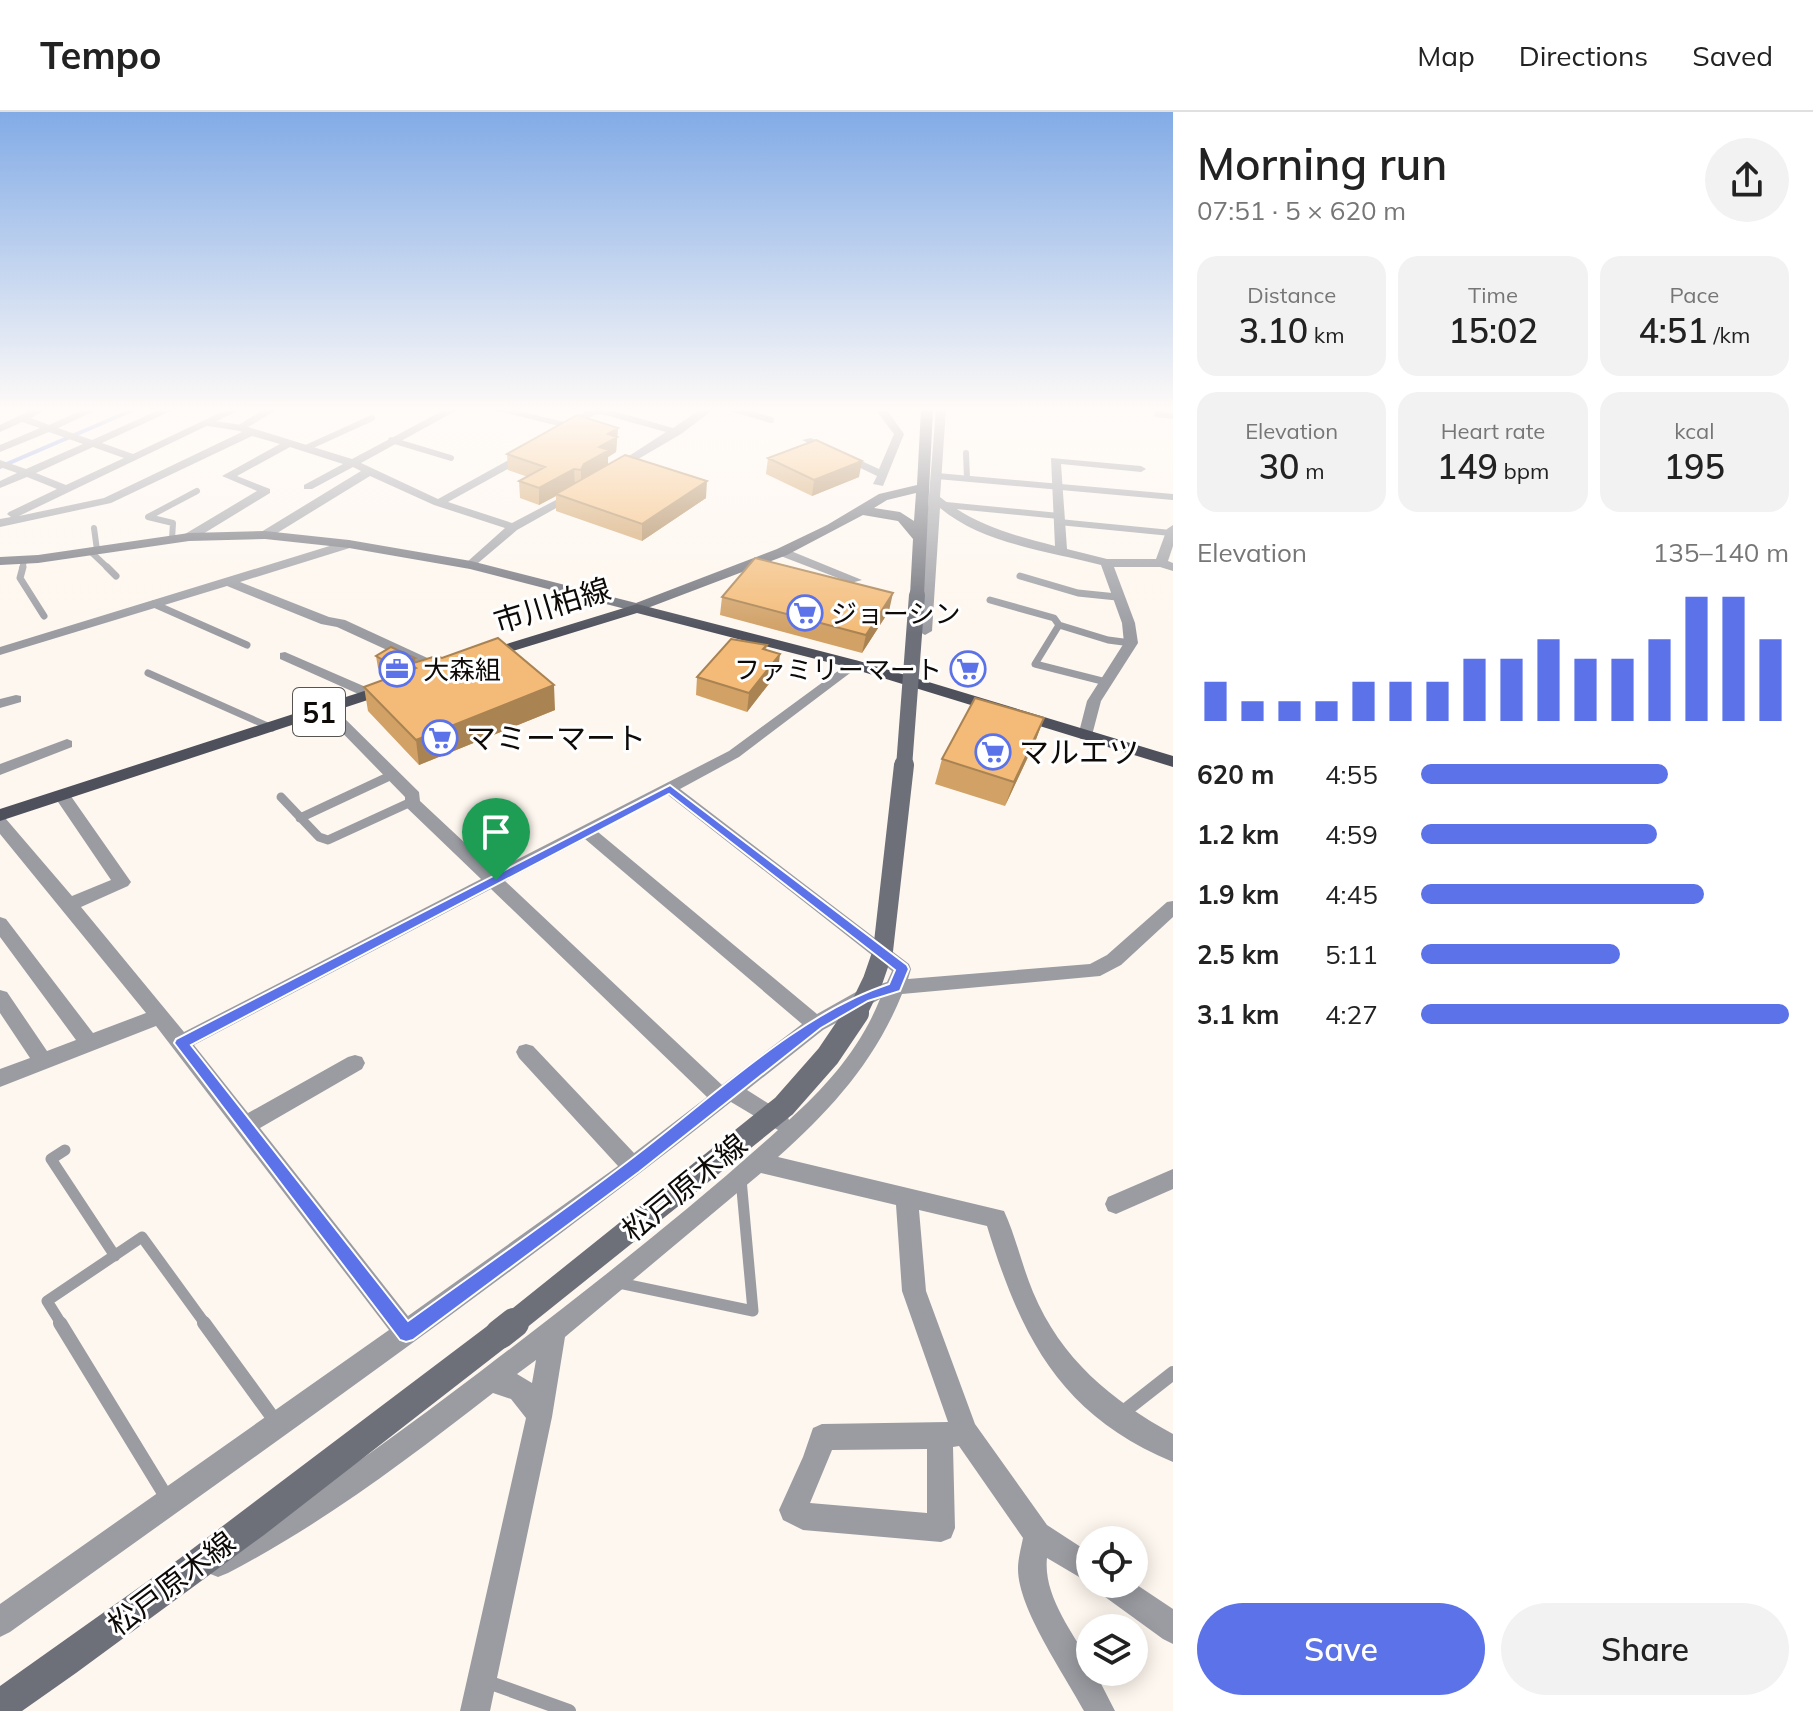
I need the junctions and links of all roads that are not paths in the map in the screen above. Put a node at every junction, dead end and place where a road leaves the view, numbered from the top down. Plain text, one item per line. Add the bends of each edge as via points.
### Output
1 (54, 484) edge
2 (79, 484) edge
3 (141, 484) edge
4 (247, 484) edge
5 (314, 484) edge
6 (349, 484) edge
7 (394, 484) edge
8 (471, 484) edge
9 (921, 484) edge
10 (938, 484) edge
11 (1023, 484) edge
12 (1056, 484) edge
13 (308, 487) dead end
14 (1056, 487) junction
15 (921, 488) junction
16 (67, 489) junction
17 (580, 490) edge
18 (197, 491) dead end
19 (1173, 497) edge
20 (941, 502) junction
21 (438, 503) junction
22 (860, 511) junction
23 (3, 518) edge
24 (1059, 519) junction
25 (513, 527) junction
26 (94, 528) dead end
27 (1172, 531) edge
28 (265, 535) junction
29 (189, 537) junction
30 (172, 539) junction
31 (920, 539) junction
32 (349, 544) junction
33 (94, 551) junction
34 (1061, 551) junction
35 (782, 552) junction
36 (0, 561) edge
37 (24, 561) junction
38 (1107, 563) junction
39 (471, 565) junction
40 (1167, 565) edge
41 (116, 576) dead end
42 (1020, 576) dead end
43 (856, 580) edge
44 (227, 581) junction
45 (1117, 597) junction
46 (990, 600) dead end
47 (154, 604) junction
48 (637, 608) junction
49 (44, 616) dead end
50 (1059, 625) junction
51 (925, 631) dead end
52 (1131, 643) junction
53 (247, 645) dead end
54 (0, 651) edge
55 (285, 656) dead end
56 (853, 664) junction
57 (457, 665) junction
58 (148, 673) dead end
59 (1106, 682) junction
60 (370, 694) junction
61 (16, 699) dead end
62 (0, 704) edge
63 (327, 709) junction
64 (272, 728) junction
65 (1086, 736) junction
66 (67, 744) dead end
67 (1173, 762) edge
68 (0, 770) edge
69 (392, 775) junction
70 (670, 789) junction
71 (62, 796) junction
72 (281, 797) dead end
73 (411, 802) junction
74 (0, 815) edge
75 (300, 818) junction
76 (0, 823) edge
77 (587, 832) junction
78 (496, 880) junction
79 (71, 904) junction
80 (1173, 907) edge
81 (0, 924) edge
82 (895, 987) junction
83 (0, 997) edge
84 (160, 1016) junction
85 (816, 1024) junction
86 (89, 1043) junction
87 (181, 1043) junction
88 (526, 1052) dead end
89 (43, 1061) junction
90 (355, 1063) dead end
91 (0, 1078) edge
92 (726, 1095) junction
93 (244, 1126) junction
94 (794, 1130) junction
95 (65, 1150) dead end
96 (633, 1167) junction
97 (748, 1169) junction
98 (1173, 1179) edge
99 (907, 1198) junction
100 (1116, 1204) dead end
101 (115, 1256) junction
102 (614, 1282) junction
103 (406, 1333) junction
104 (553, 1333) junction
105 (1173, 1373) edge
106 (490, 1380) junction
107 (539, 1417) junction
108 (1117, 1418) junction
109 (278, 1425) junction
110 (952, 1434) junction
111 (1173, 1449) edge
112 (169, 1501) junction
113 (1037, 1535) junction
114 (1076, 1561) edge
115 (156, 1594) junction
116 (1132, 1598) edge
117 (0, 1622) edge
118 (1173, 1629) edge
119 (482, 1680) junction
120 (0, 1706) edge
121 (475, 1711) edge
122 (569, 1711) edge
123 (1100, 1711) edge

1 - 16 street
2 - 16 street
3 - 23 street via 107,501
4 - 29 street via 266,491
5 - 13 street
6 - 28 street
7 - 21 street
8 - 21 street
9 - 15 main road, 松戸原木線
10 - 20 street
11 - 14 lane
12 - 14 street
14 - 19 lane
14 - 24 street
15 - 22 main road via 883,497
15 - 31 main road, 松戸原木線
16 - 23 street
17 - 25 street
18 - 30 lane via 148,517 173,523
20 - 24 lane
20 - 34 street via 969,523 998,535
20 - 51 street
21 - 25 street
22 - 31 main road via 901,517 916,528
22 - 35 main road
24 - 27 lane
24 - 34 street
25 - 39 street
26 - 33 lane
27 - 40 street
28 - 29 main road
28 - 32 main road
29 - 30 main road
30 - 33 main road
31 - 115 main road, 松戸原木線, bridge via 897,845 881,959 826,1062 784,1106 500,1334
32 - 39 main road
32 - 44 street
33 - 37 main road
33 - 41 lane
34 - 38 street
35 - 43 street
35 - 48 main road
36 - 37 main road
37 - 49 lane via 20,578
38 - 40 street
38 - 45 street
39 - 48 main road
42 - 45 lane via 1078,593
44 - 47 street
44 - 57 street
45 - 52 street
46 - 50 lane via 1054,618
47 - 53 lane
47 - 54 street
48 - 56 main road, 市川柏線
48 - 57 main road, 市川柏線 / 51
50 - 52 lane
50 - 59 lane via 1035,664
52 - 59 street
55 - 60 street
56 - 65 main road, 市川柏線
56 - 70 street via 734,754
57 - 60 main road, 市川柏線 / 51
58 - 64 lane
59 - 65 street via 1094,701
60 - 63 main road, 市川柏線 / 51
61 - 62 street
63 - 64 main road, 市川柏線 / 51
63 - 69 street
64 - 71 main road, 市川柏線 / 51
65 - 67 main road, 市川柏線
66 - 68 street
69 - 73 street via 413,796
69 - 75 lane
70 - 77 street
70 - 82 street via 902,969
71 - 74 main road, 市川柏線 / 51
71 - 79 street via 122,882
72 - 75 lane
73 - 75 lane via 328,840
73 - 78 street
76 - 79 street
77 - 78 street
77 - 85 street
78 - 87 street
78 - 92 street
79 - 84 street
80 - 82 street via 1114,960 1093,971
81 - 86 street
82 - 85 street via 863,997
82 - 94 street via 856,1062
83 - 89 street
84 - 86 street
84 - 87 street
85 - 92 street
86 - 89 street
87 - 93 street
88 - 96 street
89 - 91 street
90 - 93 street
92 - 94 street
92 - 96 street
93 - 103 street
94 - 97 street
95 - 101 lane via 51,1159
96 - 103 street
97 - 99 street
97 - 102 street
97 - 102 lane via 753,1311
98 - 100 street
99 - 108 street via 996,1218 1019,1291 1041,1337 1072,1382
99 - 110 street via 914,1291
101 - 109 lane via 142,1237
101 - 112 lane via 47,1301
102 - 104 street
103 - 109 street
104 - 106 street
104 - 107 street
105 - 108 lane
106 - 107 street via 513,1383 524,1391
106 - 115 street via 352,1485 276,1535
107 - 119 street
108 - 111 street
109 - 112 street
110 - 110 street via 822,1437 793,1510 803,1516 941,1528
110 - 113 street
112 - 117 street
113 - 114 street
113 - 123 street via 1032,1573
115 - 120 main road, 松戸原木線
116 - 118 street
119 - 121 street
119 - 122 lane

